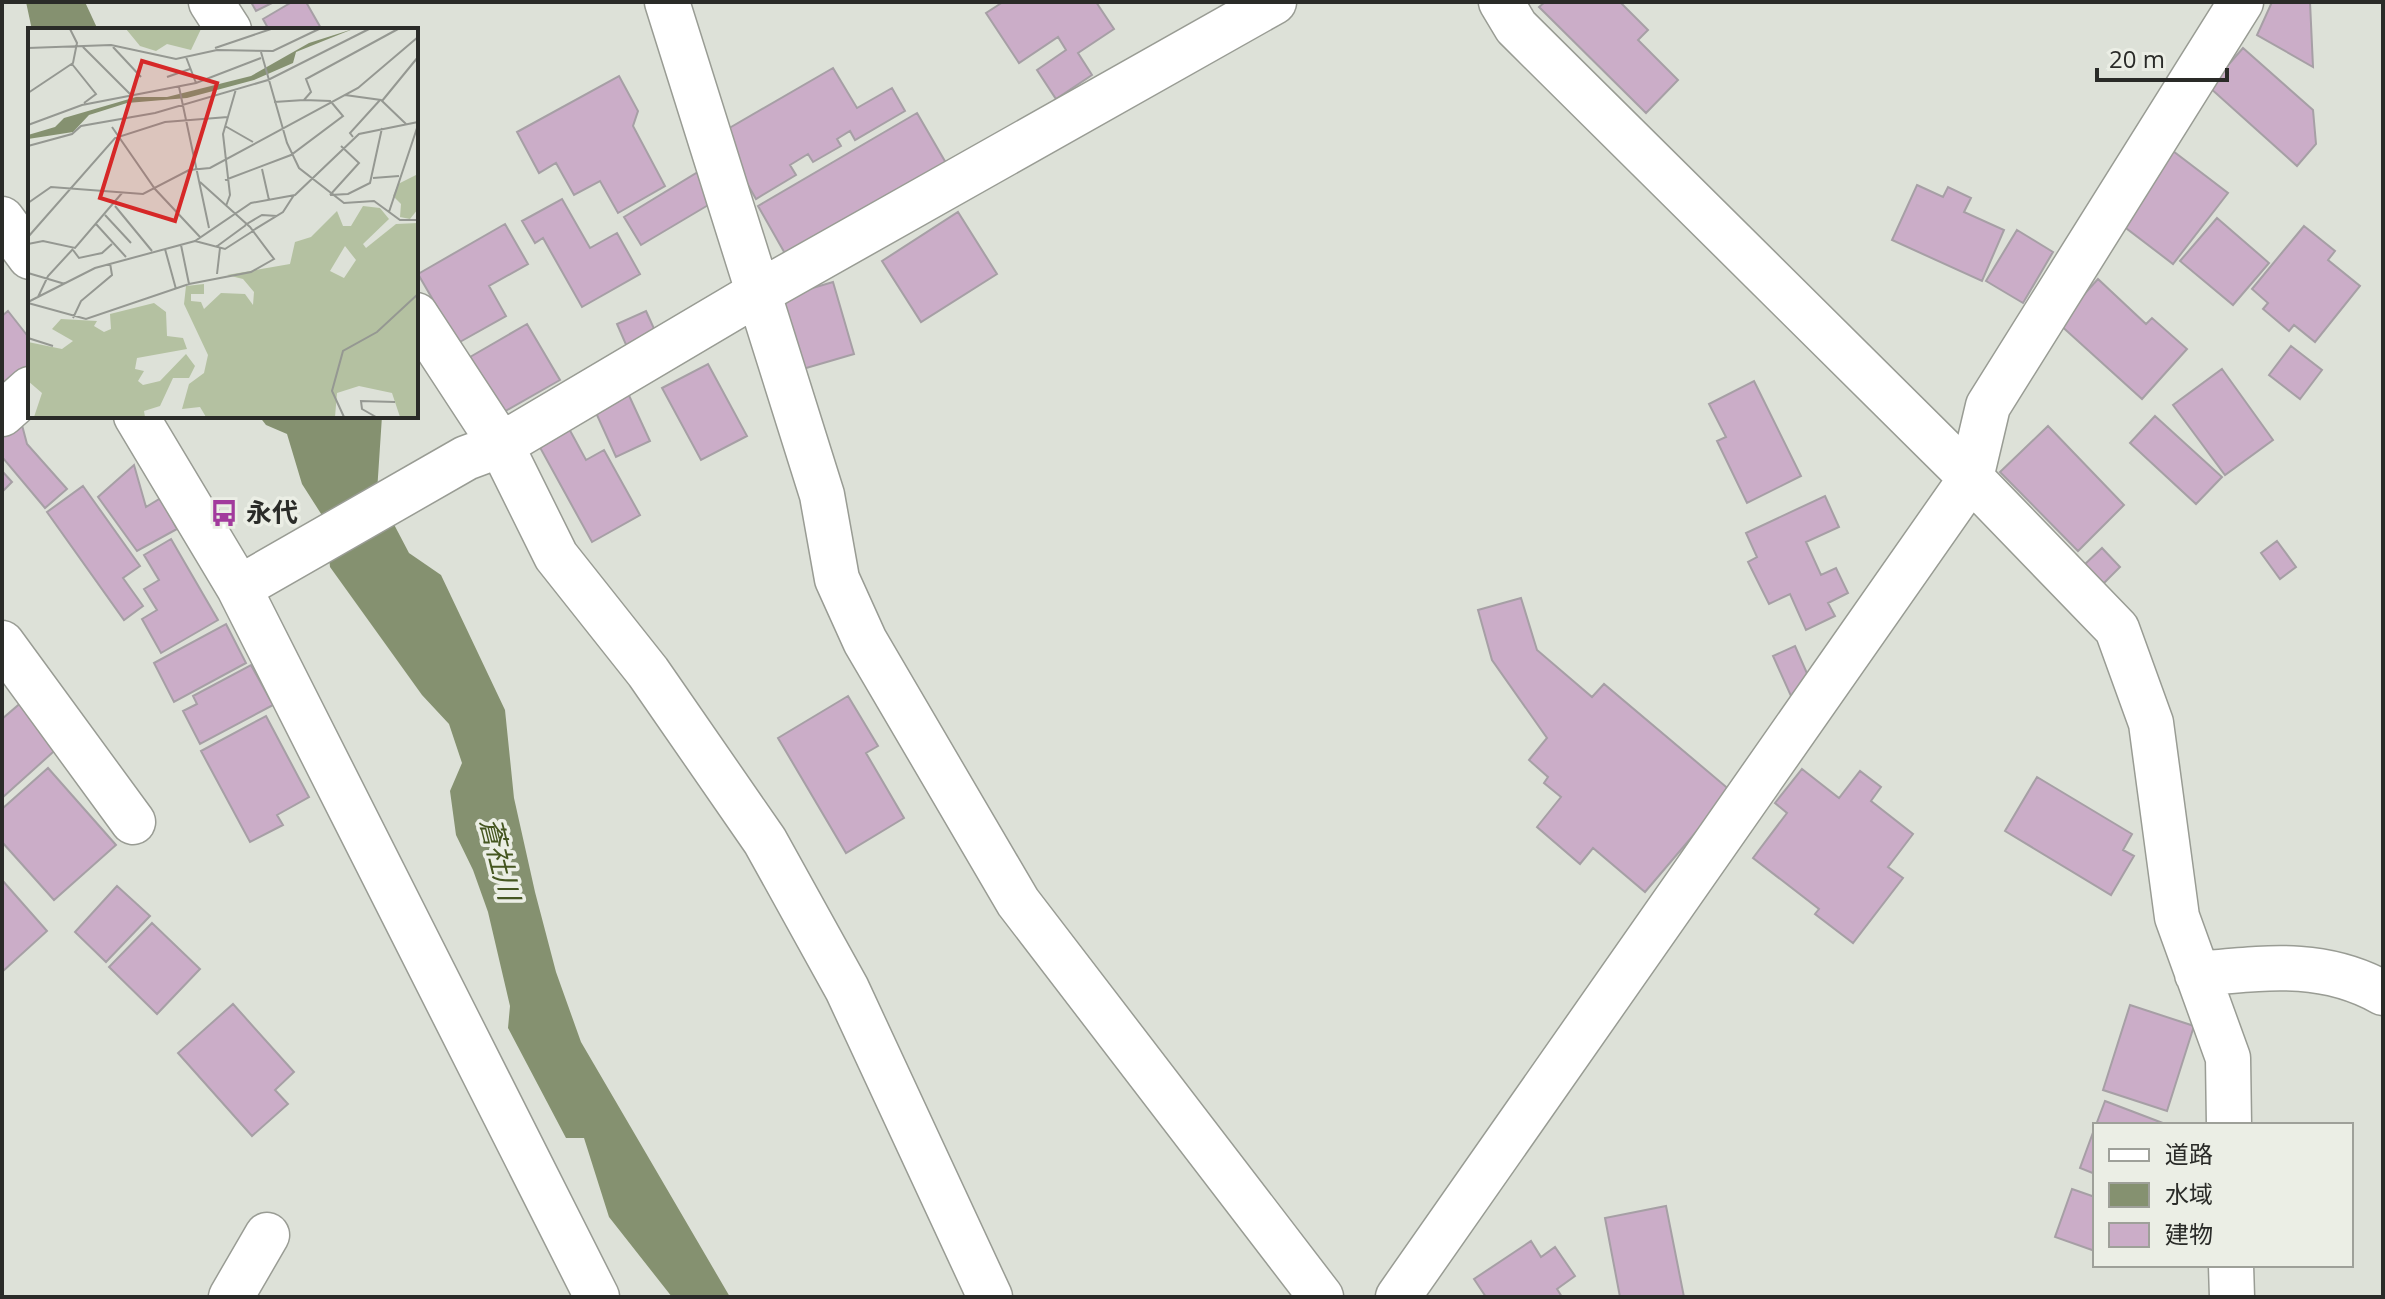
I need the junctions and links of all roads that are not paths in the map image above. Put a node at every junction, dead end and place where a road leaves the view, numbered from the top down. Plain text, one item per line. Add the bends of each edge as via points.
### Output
1 (211, 2) edge
2 (667, 2) edge
3 (1274, 2) edge
4 (1501, 2) edge
5 (2241, 2) edge
6 (228, 28) edge
7 (2, 219) edge
8 (28, 254) edge
9 (758, 293) junction
10 (418, 319) edge
11 (28, 391) edge
12 (2, 414) edge
13 (137, 418) edge
14 (483, 452) junction
15 (1971, 478) junction
16 (253, 580) junction
17 (2, 643) edge
18 (133, 822) dead end
19 (2197, 974) junction
20 (2383, 993) edge
21 (2229, 1123) edge
22 (267, 1235) dead end
23 (2231, 1267) edge
24 (231, 1297) edge
25 (597, 1297) edge
26 (990, 1297) edge
27 (1321, 1297) edge
28 (1398, 1297) edge
29 (2232, 1297) edge

1 - 6 street
2 - 9 street
3 - 9 street
4 - 15 street via 1516,27
5 - 15 street via 1988,406
7 - 8 street
9 - 14 street
9 - 27 street via 822,495 837,579 865,641 1018,902
10 - 14 street
11 - 12 street
13 - 16 street
14 - 16 street
14 - 26 street via 648,672 765,841 847,989
15 - 19 street via 2117,629 2151,723 2177,917
15 - 28 street
16 - 25 street
17 - 18 street
19 - 20 street via 2283,966 2357,978
19 - 21 street via 2228,1058
22 - 24 street
23 - 29 street

